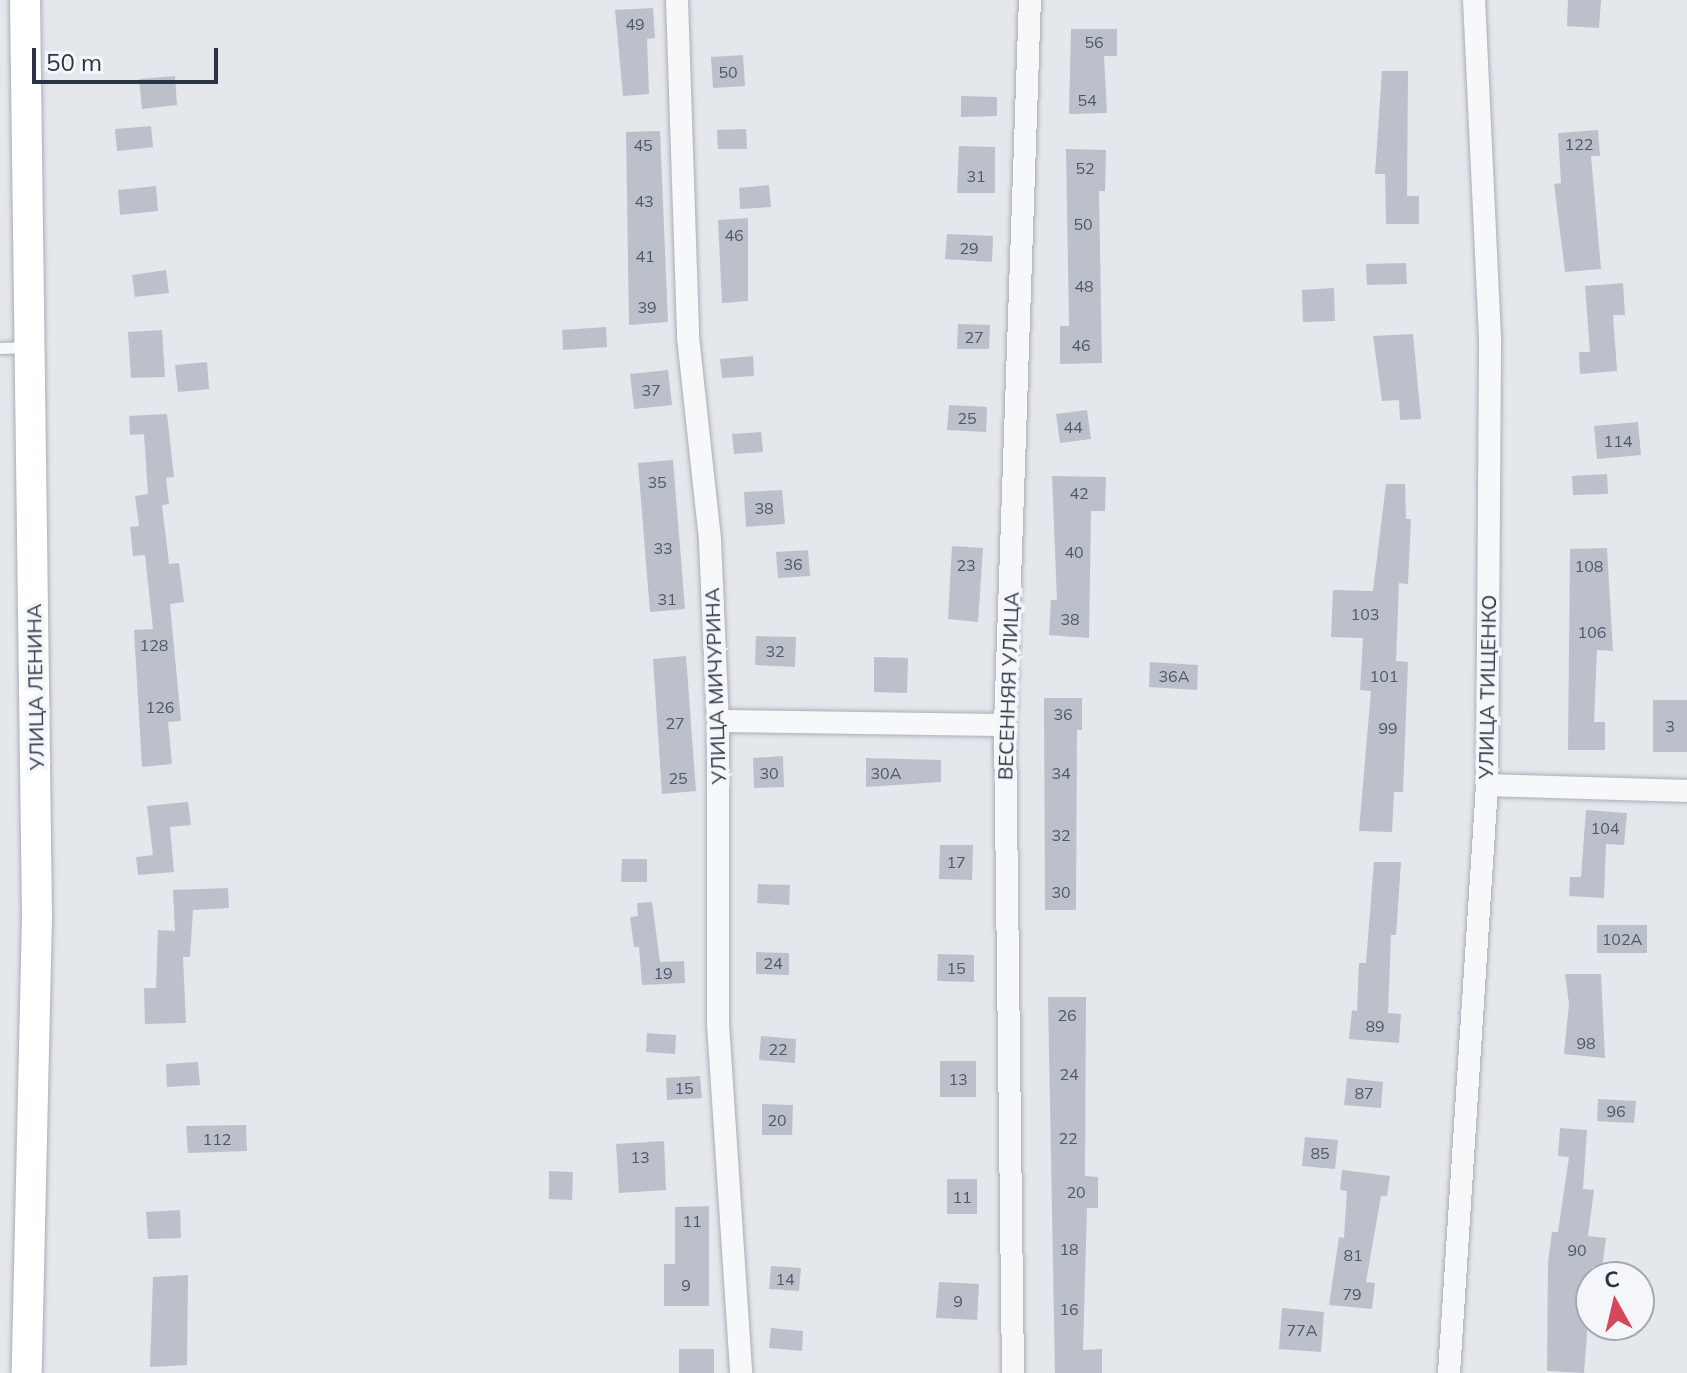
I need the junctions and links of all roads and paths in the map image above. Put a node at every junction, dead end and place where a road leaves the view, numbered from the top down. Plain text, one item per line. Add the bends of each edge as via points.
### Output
1 (25, 0) edge
2 (677, 0) edge
3 (1030, 0) edge
4 (1474, 0) edge
5 (31, 347) junction
6 (0, 348) edge
7 (718, 721) junction
8 (1005, 725) junction
9 (1487, 785) junction
10 (1687, 791) edge
11 (27, 1373) edge
12 (741, 1373) edge
13 (1013, 1373) edge
14 (1449, 1373) edge

1 - 5 main road, УЛИЦА ЛЕНИНА
2 - 7 street, УЛИЦА МИЧУРИНА via 688,337 710,541
3 - 8 street, ВЕСЕННЯЯ УЛИЦА
4 - 9 street, УЛИЦА ТИЩЕНКО via 1490,338
5 - 6 lane
5 - 11 main road, УЛИЦА ЛЕНИНА via 37,917
7 - 8 street
7 - 12 street, УЛИЦА МИЧУРИНА via 718,1024
8 - 13 street, ВЕСЕННЯЯ УЛИЦА
9 - 10 street
9 - 14 street, УЛИЦА ТИЩЕНКО

